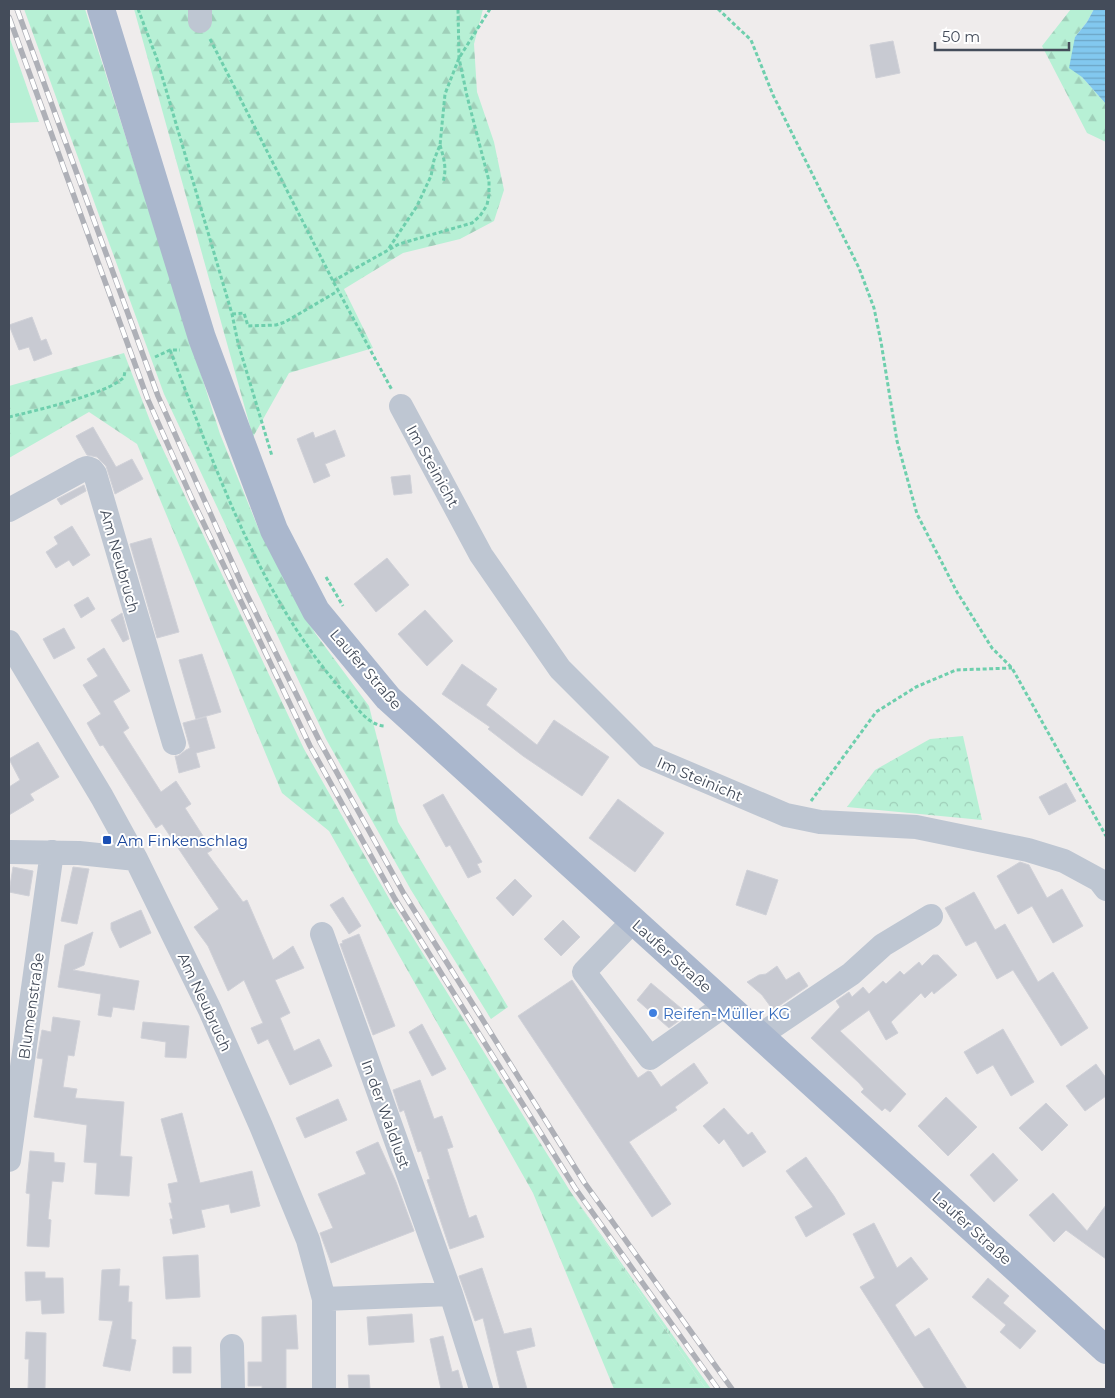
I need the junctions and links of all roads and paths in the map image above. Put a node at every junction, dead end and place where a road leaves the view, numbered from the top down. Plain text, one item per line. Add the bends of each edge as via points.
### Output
1 (101, 9) edge
2 (138, 9) edge
3 (458, 9) edge
4 (490, 9) edge
5 (718, 9) edge
6 (200, 15) edge
7 (459, 58) junction
8 (440, 145) junction
9 (443, 182) dead end
10 (388, 250) junction
11 (333, 281) junction
12 (338, 292) junction
13 (232, 314) junction
14 (180, 350) dead end
15 (155, 357) dead end
16 (125, 371) dead end
17 (400, 406) joint
18 (9, 417) edge
19 (274, 463) dead end
20 (9, 510) edge
21 (324, 574) dead end
22 (346, 611) dead end
23 (9, 642) edge
24 (1012, 668) junction
25 (174, 743) dead end
26 (786, 815) junction
27 (1106, 836) edge
28 (9, 852) edge
29 (52, 852) junction
30 (136, 859) junction
31 (1106, 889) edge
32 (931, 916) dead end
33 (633, 921) junction
34 (322, 934) dead end
35 (725, 1005) junction
36 (758, 1036) junction
37 (9, 1160) edge
38 (451, 1294) junction
39 (324, 1299) junction
40 (232, 1346) dead end
41 (1106, 1350) edge
42 (234, 1389) edge
43 (324, 1389) edge
44 (482, 1389) edge

1 - 33 main road, Laufer Straße via 202,338 274,530 316,611 388,698
2 - 13 path via 157,59
3 - 7 path
4 - 7 path
5 - 24 path via 751,40 773,95 859,268 874,308 896,441 917,514 957,592 992,648
6 - 11 path
7 - 8 path via 445,94
7 - 10 path via 489,180 487,205 472,223
8 - 9 path via 446,164
8 - 10 path via 417,206
10 - 11 path
11 - 12 path
12 - 13 path via 276,324 248,326 244,313
12 - 17 path
13 - 19 path
14 - 15 path via 170,350
16 - 18 path via 124,377 114,385 55,406
17 - 26 street, Im Steinicht via 481,555 560,669 647,756
20 - 25 street, Am Neubruch via 82,470 92,470 95,474
21 - 22 path
23 - 30 street, Am Neubruch
24 - 26 path via 956,670 916,687 876,712 808,804
24 - 27 path
26 - 31 street, Im Steinicht via 820,822 916,827 1028,850 1073,866 1099,880
28 - 29 street
29 - 30 street
29 - 37 street, Blumenstraße
30 - 39 street, Am Neubruch via 210,1010 261,1126 308,1240
32 - 36 street via 883,945 852,974
33 - 35 main road, Laufer Straße
33 - 35 street via 584,972 650,1058
34 - 38 street, In der Waldlust
35 - 36 main road, Laufer Straße
36 - 41 main road, Laufer Straße
38 - 39 street
38 - 44 street, In der Waldlust
39 - 43 street, Am Neubruch
40 - 42 street

